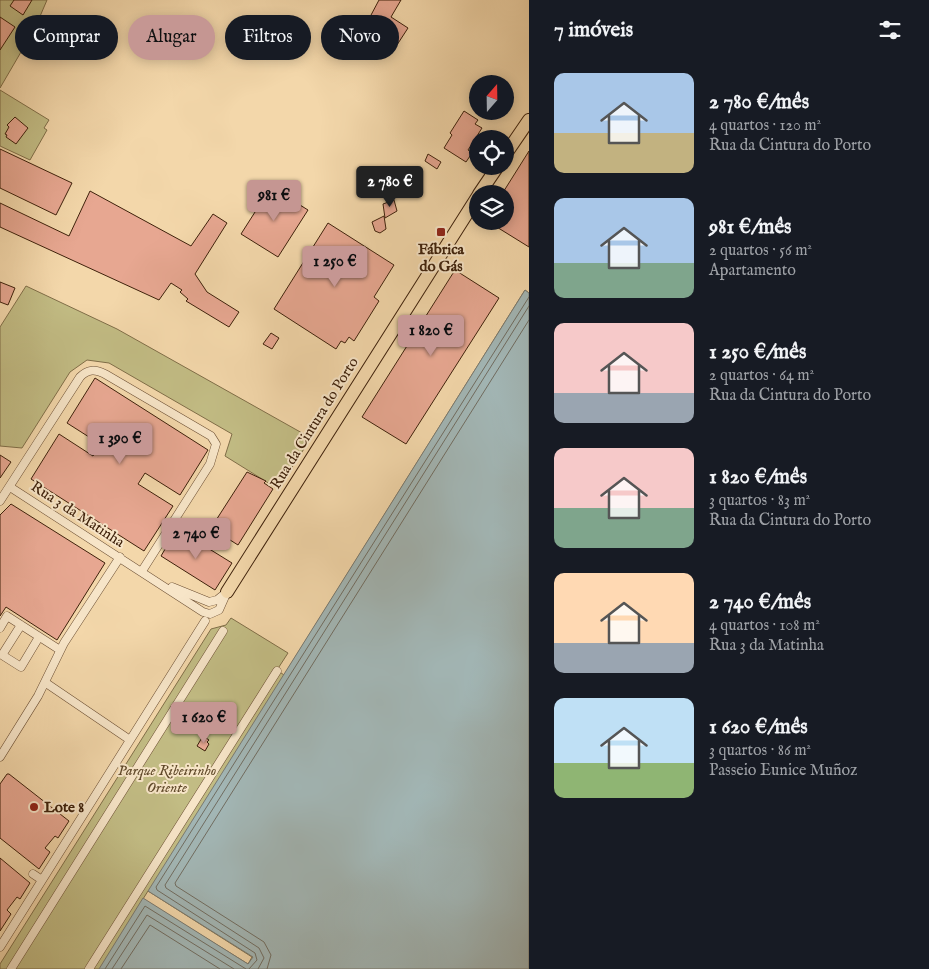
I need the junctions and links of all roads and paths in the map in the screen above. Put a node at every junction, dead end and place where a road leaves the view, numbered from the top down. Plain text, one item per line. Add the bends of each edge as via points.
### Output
1 (529, 120) edge
2 (514, 142) edge
3 (469, 209) edge
4 (10, 487) junction
5 (0, 501) edge
6 (120, 557) junction
7 (142, 571) junction
8 (156, 580) junction
9 (227, 592) junction
10 (205, 621) dead end
11 (21, 625) junction
12 (0, 628) edge
13 (223, 631) dead end
14 (39, 637) junction
15 (60, 650) junction
16 (277, 670) dead end
17 (46, 683) junction
18 (130, 740) junction
19 (0, 757) edge
20 (33, 874) dead end
21 (42, 880) junction
22 (1, 943) edge
23 (11, 969) edge
24 (89, 969) edge

1 - 2 main road
3 - 9 main road, Rua da Cintura do Porto
4 - 5 street
4 - 6 street, Rua 3 da Matinha
4 - 7 street via 78,380 88,371 105,374 211,436 216,444 213,458
6 - 7 street, Rua 3 da Matinha
6 - 15 street
7 - 8 street, Rua 3 da Matinha
8 - 9 street, Rua 3 da Matinha via 209,602
8 - 9 street, Rua 3 da Matinha via 210,614 221,608
10 - 18 street
11 - 12 street via 7,616
11 - 14 street
11 - 14 street via 2,655 21,667
13 - 23 street
14 - 15 street
15 - 17 street
16 - 24 street
17 - 18 street
17 - 19 street
18 - 21 street
20 - 21 street
21 - 22 street

